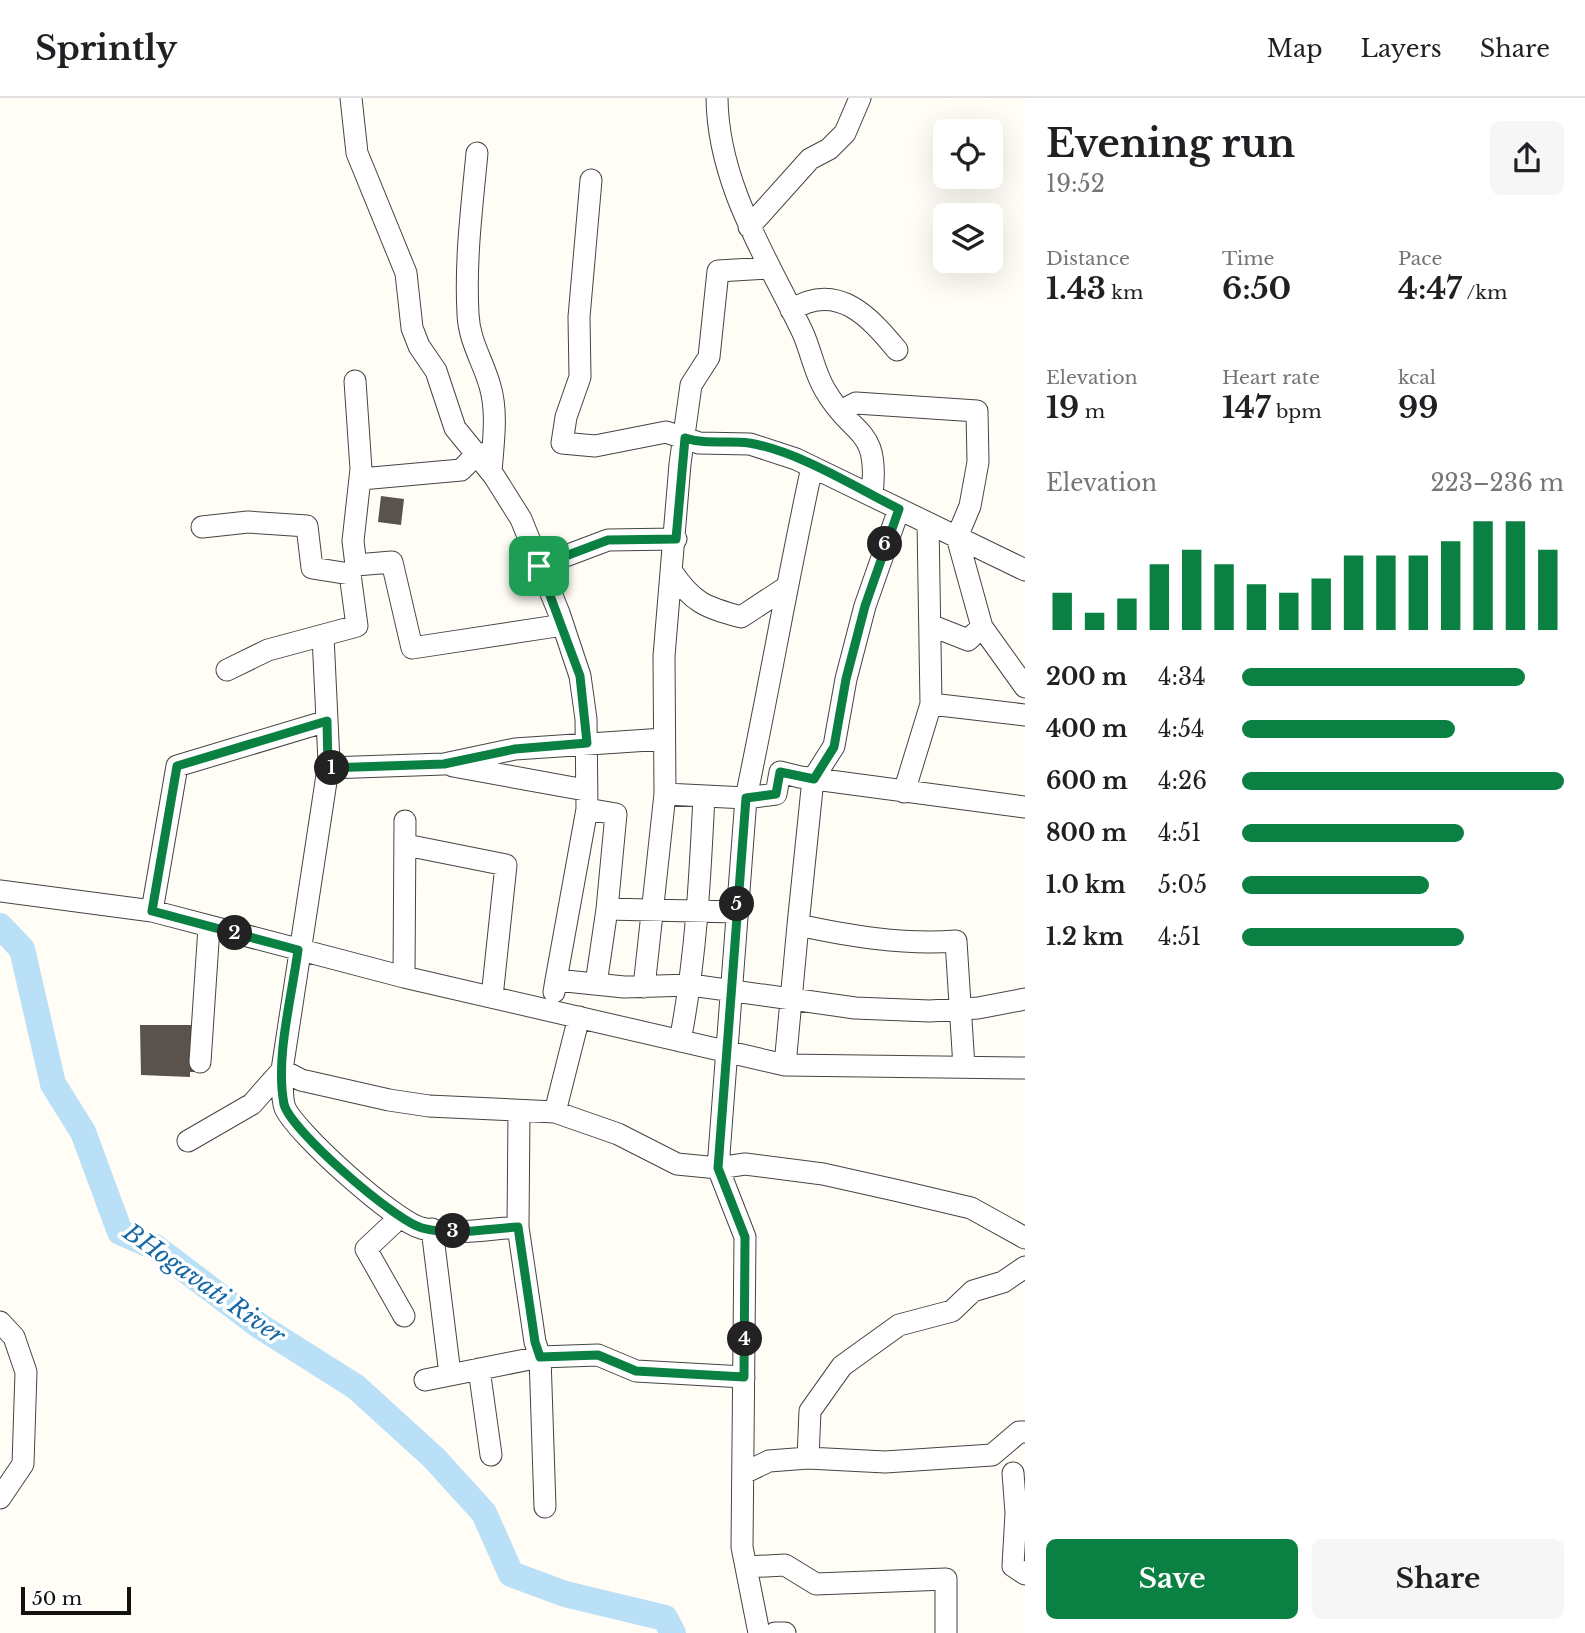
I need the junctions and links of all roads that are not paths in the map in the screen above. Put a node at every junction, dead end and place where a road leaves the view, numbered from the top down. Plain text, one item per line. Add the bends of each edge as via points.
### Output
1 (351, 98) edge
2 (717, 98) edge
3 (860, 98) edge
4 (477, 153) dead end
5 (591, 180) dead end
6 (749, 227) junction
7 (768, 268) junction
8 (791, 310) junction
9 (897, 350) dead end
10 (355, 381) dead end
11 (841, 411) junction
12 (685, 438) junction
13 (478, 453) junction
14 (812, 467) junction
15 (491, 472) junction
16 (361, 479) junction
17 (872, 495) junction
18 (899, 509) junction
19 (928, 523) junction
20 (202, 527) dead end
21 (957, 537) junction
22 (676, 539) junction
23 (539, 566) junction
24 (1025, 570) edge
25 (673, 572) junction
26 (785, 588) junction
27 (563, 625) junction
28 (930, 625) junction
29 (982, 627) junction
30 (323, 636) junction
31 (227, 670) dead end
32 (1025, 687) edge
33 (930, 704) junction
34 (1025, 715) edge
35 (327, 721) junction
36 (664, 739) junction
37 (587, 743) junction
38 (444, 764) junction
39 (328, 768) junction
40 (814, 779) junction
41 (904, 792) junction
42 (665, 794) junction
43 (704, 796) junction
44 (746, 798) junction
45 (586, 800) junction
46 (1025, 807) edge
47 (405, 821) dead end
48 (406, 845) junction
49 (0, 891) edge
50 (607, 909) junction
51 (651, 910) junction
52 (152, 911) junction
53 (698, 912) junction
54 (736, 912) junction
55 (798, 925) junction
56 (209, 927) junction
57 (298, 950) junction
58 (404, 977) junction
59 (556, 980) junction
60 (596, 984) junction
61 (691, 985) junction
62 (644, 987) junction
63 (730, 993) junction
64 (492, 997) junction
65 (791, 999) junction
66 (1025, 999) edge
67 (960, 1009) junction
68 (551, 1011) junction
69 (579, 1017) junction
70 (680, 1041) junction
71 (724, 1051) junction
72 (200, 1062) dead end
73 (785, 1065) junction
74 (964, 1067) junction
75 (1025, 1068) edge
76 (282, 1070) junction
77 (519, 1111) junction
78 (555, 1112) junction
79 (188, 1141) dead end
80 (718, 1168) junction
81 (400, 1217) junction
82 (518, 1227) junction
83 (432, 1229) junction
84 (1025, 1238) edge
85 (1025, 1266) edge
86 (404, 1316) dead end
87 (0, 1322) edge
88 (540, 1357) junction
89 (480, 1368) junction
90 (450, 1374) junction
91 (744, 1377) junction
92 (425, 1380) dead end
93 (1025, 1432) edge
94 (491, 1455) dead end
95 (808, 1458) junction
96 (744, 1473) junction
97 (1013, 1473) dead end
98 (0, 1498) edge
99 (545, 1507) dead end
100 (746, 1567) junction
101 (1025, 1574) edge
102 (759, 1633) edge
103 (777, 1633) edge
104 (785, 1633) edge
105 (946, 1633) edge

1 - 13 street via 357,153 406,273 412,328 436,371 455,428
2 - 6 street via 728,171
3 - 6 street via 845,133 810,159
4 - 15 street via 468,315 471,341 490,387 494,424
5 - 12 street via 579,317 580,377 562,443 595,446 666,432
6 - 7 street
7 - 8 street
7 - 12 street via 718,271 709,357 691,385
8 - 9 street via 804,302 838,301 870,317
8 - 11 street via 825,390
10 - 16 street
11 - 17 street via 866,437 876,464
11 - 21 street via 856,403 977,411 978,462 970,506
12 - 14 street via 699,443 750,443
12 - 22 street
13 - 15 street
13 - 16 street via 461,470
14 - 17 street
14 - 26 street
15 - 23 street via 520,519
16 - 27 street via 353,541 356,565 392,562 412,648
17 - 18 street
18 - 19 street
18 - 40 street via 865,606 834,747
19 - 21 street
19 - 28 street
20 - 30 street via 248,522 307,526 312,568 350,574 357,626
21 - 24 street
21 - 29 street
22 - 23 street via 608,540
22 - 25 street
23 - 27 street
25 - 26 street via 688,595 741,617
25 - 36 street via 664,656
26 - 44 street
27 - 37 street via 580,676
28 - 29 street via 968,640
28 - 33 street
29 - 32 street
30 - 31 street via 268,650
30 - 35 street
33 - 34 street
33 - 41 street
35 - 39 street
35 - 52 street via 177,766
36 - 37 street
36 - 42 street
37 - 38 street via 515,749
37 - 45 street
38 - 39 street
38 - 45 street
39 - 57 street
40 - 41 street
40 - 44 street via 780,772 776,794
40 - 55 street
41 - 46 street
42 - 43 street
42 - 51 street
43 - 44 street
43 - 53 street
44 - 54 street
45 - 50 street via 616,814
45 - 59 street
47 - 48 street
48 - 58 street
48 - 64 street via 506,865
49 - 52 street
50 - 51 street
50 - 60 street
51 - 53 street
51 - 62 street
52 - 56 street
53 - 54 street
53 - 61 street
54 - 63 street
55 - 65 street
55 - 67 street via 871,939 956,941
56 - 57 street
56 - 72 street
57 - 58 street
57 - 76 street
58 - 64 street
59 - 60 street
59 - 68 street
60 - 62 street
61 - 62 street
61 - 63 street
61 - 70 street
63 - 65 street
63 - 71 street
64 - 68 street
65 - 67 street via 855,1008
65 - 73 street
66 - 67 street
67 - 74 street
68 - 69 street
69 - 70 street
69 - 78 street
70 - 71 street
71 - 73 street
71 - 80 street
73 - 74 street
74 - 75 street
76 - 77 street via 301,1080 389,1100
76 - 79 street via 251,1104
76 - 81 street via 285,1107 319,1148
77 - 78 street
77 - 82 street
78 - 80 street via 618,1133 677,1164
80 - 84 street via 745,1164 823,1174 899,1191 971,1208
80 - 91 street via 745,1237
81 - 83 street
81 - 86 street via 366,1249
82 - 83 street
82 - 88 street
83 - 90 street
85 - 95 street via 1003,1282 974,1291 952,1311 900,1325 842,1366 810,1411
87 - 98 street via 14,1337 26,1371 23,1464
88 - 89 street
88 - 91 street via 598,1355 636,1371
88 - 99 street
89 - 90 street
89 - 94 street
90 - 92 street
91 - 96 street
93 - 95 street via 992,1455 885,1462
95 - 96 street via 769,1461
96 - 100 street via 742,1547
97 - 101 street via 1013,1566
100 - 102 street
100 - 105 street via 785,1564 816,1584 946,1579
103 - 104 street

